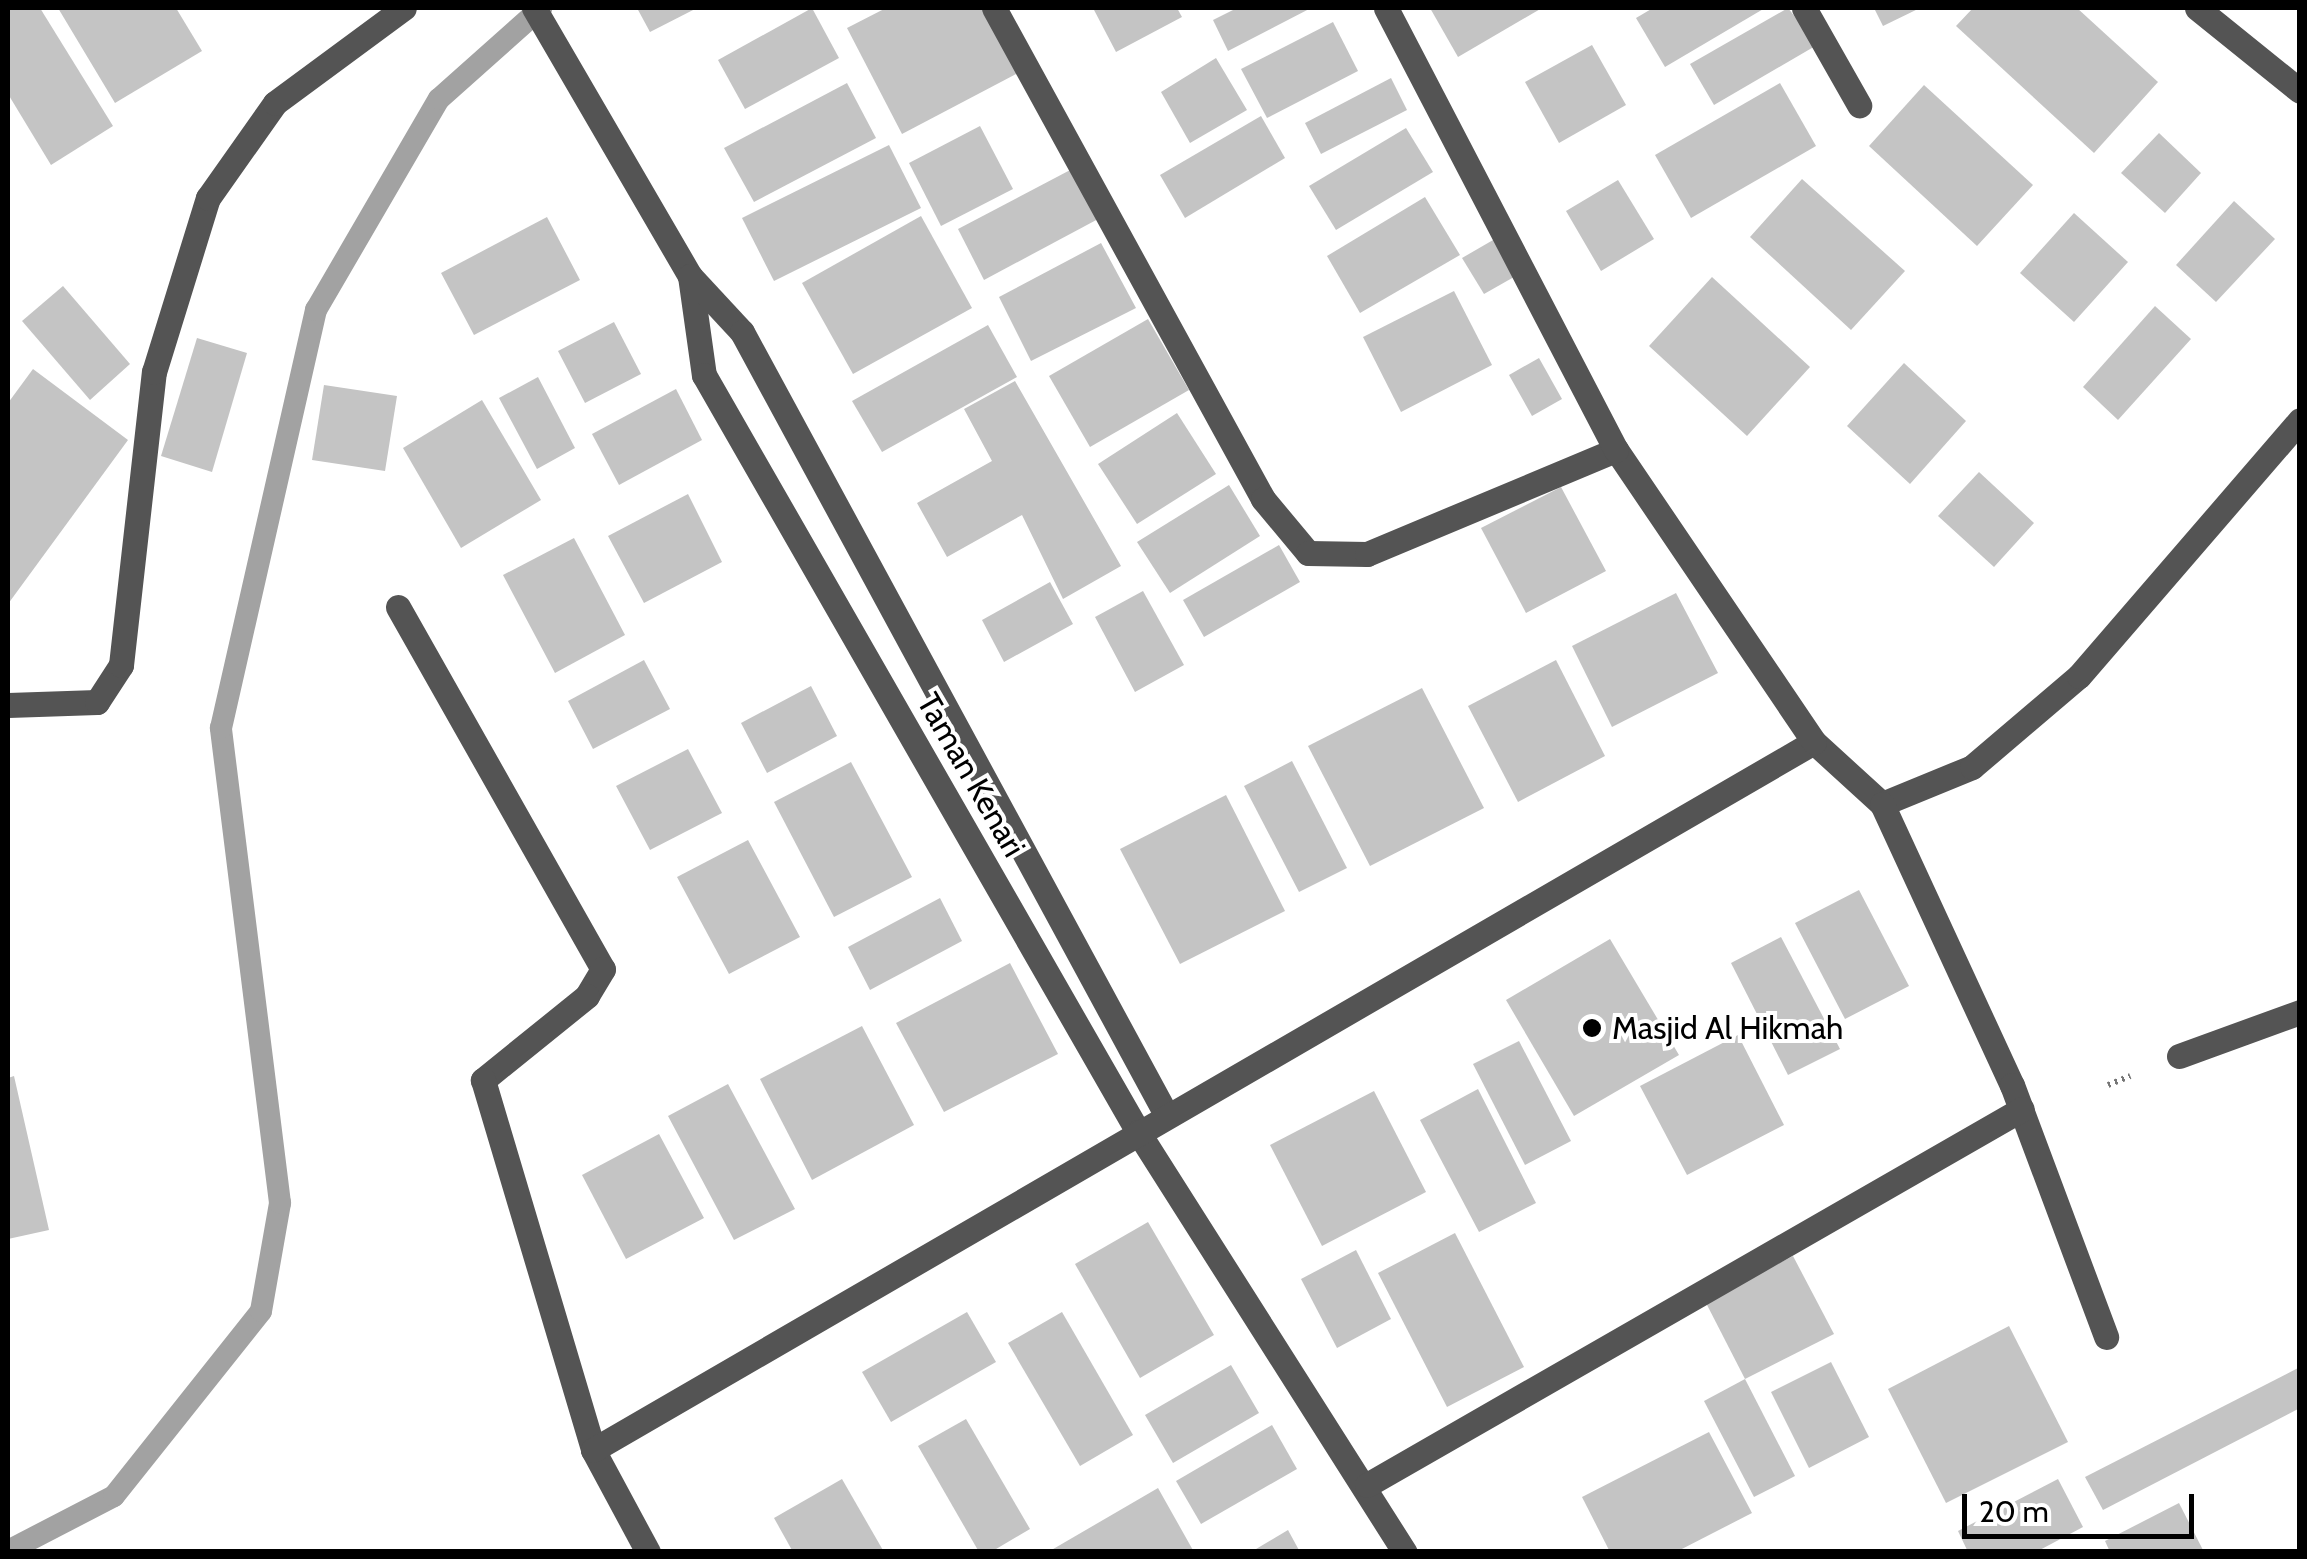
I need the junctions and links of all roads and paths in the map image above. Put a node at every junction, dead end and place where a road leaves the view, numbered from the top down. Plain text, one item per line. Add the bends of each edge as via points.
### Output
1 (404, 8) edge
2 (534, 8) edge
3 (994, 8) edge
4 (1386, 8) edge
5 (1804, 8) edge
6 (2197, 8) edge
7 (2300, 91) edge
8 (1859, 104) dead end
9 (690, 276) junction
10 (2300, 420) edge
11 (1616, 450) junction
12 (398, 606) dead end
13 (8, 705) edge
14 (1814, 742) junction
15 (1882, 804) junction
16 (2300, 1012) edge
17 (2179, 1056) dead end
18 (2022, 1110) junction
19 (1167, 1116) junction
20 (1138, 1132) junction
21 (2106, 1337) dead end
22 (592, 1450) junction
23 (1367, 1485) junction
24 (648, 1552) edge
25 (1405, 1552) edge

1 - 13 street via 275,103 208,198 154,372 122,665 96,702
2 - 9 street, Taman Kenari
3 - 11 street via 1262,499 1308,553 1367,554
4 - 11 street
5 - 8 street
6 - 7 street
9 - 19 street via 742,332
9 - 20 street, Taman Kenari via 704,375
10 - 15 street via 2042,709 1972,767
11 - 14 street
12 - 22 street via 603,969 587,996 483,1080
14 - 15 street
14 - 19 street
15 - 18 street
16 - 17 street
18 - 21 street
18 - 23 street
19 - 20 street
20 - 22 street
20 - 23 street, Taman Kenari
22 - 24 street
23 - 25 street, Taman Kenari

